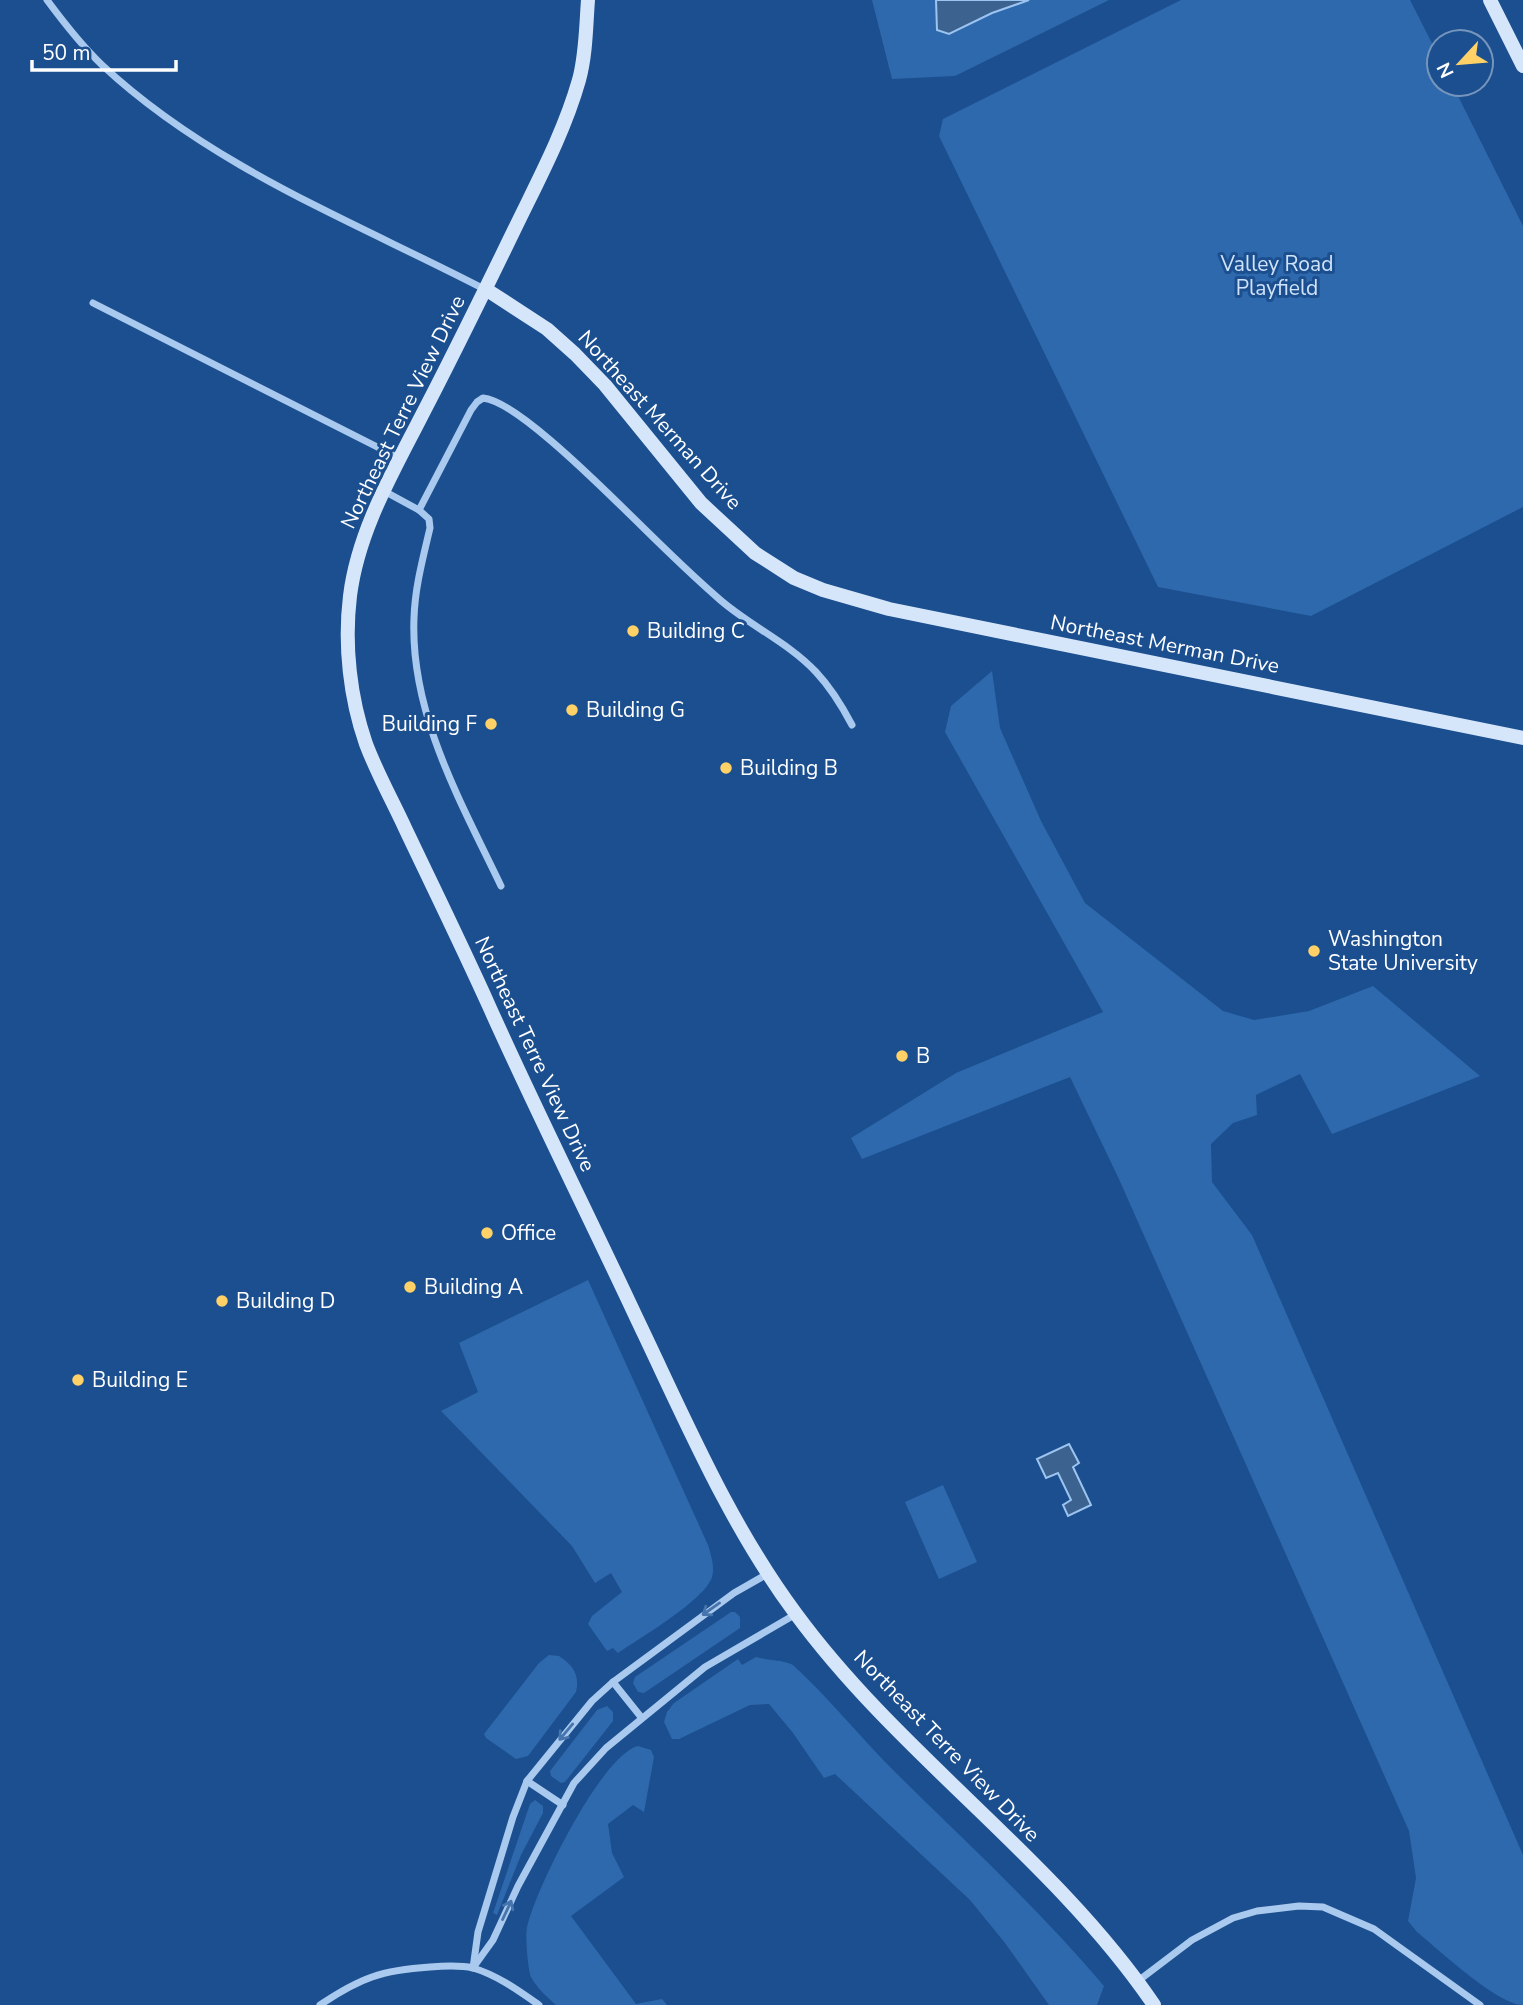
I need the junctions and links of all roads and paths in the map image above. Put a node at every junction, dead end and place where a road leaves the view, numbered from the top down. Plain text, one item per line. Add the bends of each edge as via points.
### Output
1 (47, 0) edge
2 (588, 0) edge
3 (1490, 0) edge
4 (1523, 66) edge
5 (487, 290) junction
6 (93, 303) dead end
7 (400, 458) junction
8 (384, 491) junction
9 (419, 510) junction
10 (852, 725) dead end
11 (1523, 738) edge
12 (501, 886) dead end
13 (769, 1573) junction
14 (796, 1614) junction
15 (613, 1682) junction
16 (641, 1717) junction
17 (527, 1781) junction
18 (563, 1805) junction
19 (473, 1968) junction
20 (1138, 1981) junction
21 (320, 2005) edge
22 (539, 2005) edge
23 (1154, 2005) edge
24 (1480, 2005) edge

1 - 5 street, Northeast Merman Drive via 102,65 194,136 277,185
2 - 5 main road, Northeast Terre View Drive via 581,74 563,128
3 - 4 main road
5 - 7 main road, Northeast Terre View Drive
5 - 11 main road, Northeast Merman Drive via 548,328 605,385 701,503 755,553 794,578 889,609
6 - 7 street
7 - 8 main road, Northeast Terre View Drive
8 - 9 street
8 - 13 main road, Northeast Terre View Drive via 357,554 350,596 352,683 366,744 693,1437
9 - 10 street via 471,410 479,400 490,399 541,432 589,474 719,600 816,671
9 - 12 street via 430,523 414,619 421,698 443,761
13 - 14 main road, Northeast Terre View Drive
13 -> 15 street
14 - 16 street via 705,1667
14 - 20 main road, Northeast Terre View Drive via 856,1688 1076,1906
15 - 16 street
15 -> 17 street
16 - 18 street via 574,1783
17 - 18 street
17 - 19 street via 478,1932
19 -> 18 street via 493,1940
19 - 21 street via 381,1972
19 - 22 street
20 - 23 main road, Northeast Terre View Drive
20 - 24 street via 1192,1940 1233,1918 1257,1911 1323,1907 1374,1928

